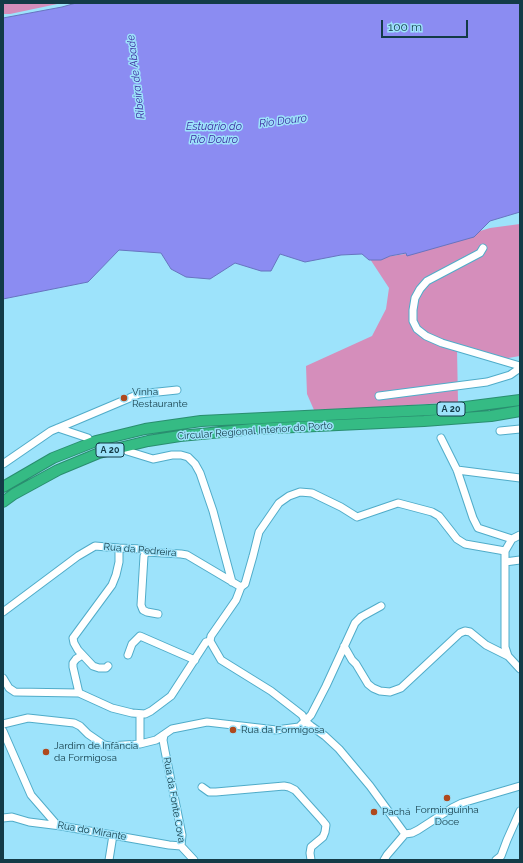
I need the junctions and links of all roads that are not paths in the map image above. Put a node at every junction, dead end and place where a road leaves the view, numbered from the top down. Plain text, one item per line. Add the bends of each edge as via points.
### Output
1 (483, 248) dead end
2 (520, 367) edge
3 (177, 390) dead end
4 (379, 396) dead end
5 (520, 400) edge
6 (520, 411) edge
7 (58, 428) junction
8 (520, 429) edge
9 (500, 431) dead end
10 (88, 438) dead end
11 (440, 438) dead end
12 (127, 451) dead end
13 (3, 464) edge
14 (457, 470) junction
15 (520, 478) edge
16 (3, 487) edge
17 (3, 502) edge
18 (520, 535) edge
19 (512, 539) junction
20 (119, 548) junction
21 (505, 551) junction
22 (146, 552) junction
23 (520, 560) edge
24 (505, 562) junction
25 (232, 582) junction
26 (241, 587) junction
27 (381, 606) dead end
28 (3, 612) edge
29 (158, 614) dead end
30 (210, 641) junction
31 (344, 646) junction
32 (82, 655) junction
33 (128, 655) dead end
34 (508, 656) junction
35 (195, 660) junction
36 (108, 666) dead end
37 (520, 669) edge
38 (3, 678) edge
39 (79, 693) junction
40 (140, 714) junction
41 (306, 722) junction
42 (3, 724) edge
43 (3, 731) edge
44 (164, 735) junction
45 (140, 744) junction
46 (520, 786) edge
47 (202, 787) dead end
48 (520, 811) edge
49 (3, 818) edge
50 (57, 825) junction
51 (405, 834) junction
52 (113, 835) junction
53 (181, 846) junction
54 (500, 859) edge
55 (110, 860) edge
56 (194, 860) edge
57 (311, 860) edge
58 (384, 860) edge

1 - 2 street via 480,253 427,281 415,298 413,321 417,329 426,336 442,343
2 - 4 street via 510,375 487,382
3 - 7 street via 139,394
5 - 16 highway, Circular Regional Interior do Porto / A 20 via 450,409 201,421 146,428 96,441 53,458
6 - 17 highway, Circular Regional Interior do Porto / A 20 via 424,421 253,429 148,441 99,453 58,470
7 - 10 street
7 - 13 street
8 - 9 street
11 - 14 street
12 - 25 street via 153,459 181,455 188,457 195,464 213,511
14 - 15 street
14 - 19 street via 478,528
18 - 19 street
19 - 21 street
20 - 22 street, Rua da Pedreira via 141,549
20 - 28 street, Rua da Pedreira via 95,546 88,549
20 - 32 street via 119,562 112,585 73,638
21 - 24 street
21 - 26 street via 465,544 457,539 439,516 432,512 398,503 357,517 312,493 300,492 279,503 259,532 245,584
22 - 25 street, Rua da Pedreira via 187,555
22 - 29 street via 141,605 143,610
23 - 24 street
24 - 34 street via 505,647
25 - 26 street, Rua da Pedreira
26 - 30 street via 236,600
27 - 31 street via 355,623
30 - 35 street via 206,642
30 - 41 street via 221,660 271,691 302,715
31 - 34 street via 368,684 380,691 390,692 401,688 465,631
31 - 41 street
32 - 36 street via 93,666
32 - 39 street via 73,663
33 - 35 street via 132,644 140,636
34 - 37 street
35 - 40 street via 171,696 151,711
38 - 39 street via 15,692
39 - 40 street via 112,708
40 - 45 street
41 - 44 street via 299,727 276,730 207,722 172,729
41 - 51 street via 339,749
42 - 45 street via 28,718 74,723 104,745
43 - 50 street via 31,795
44 - 45 street
44 - 53 street, Rua da Fonte Cova via 182,835
46 - 51 street via 462,803 412,833
47 - 57 street via 209,792 284,786 295,790 326,826 323,837 311,847
48 - 54 street
49 - 50 street, Rua do Mirante via 12,817 28,822
50 - 52 street, Rua do Mirante
51 - 58 street
52 - 53 street, Rua do Mirante
52 - 55 street
53 - 56 street, Rua da Fonte Cova

